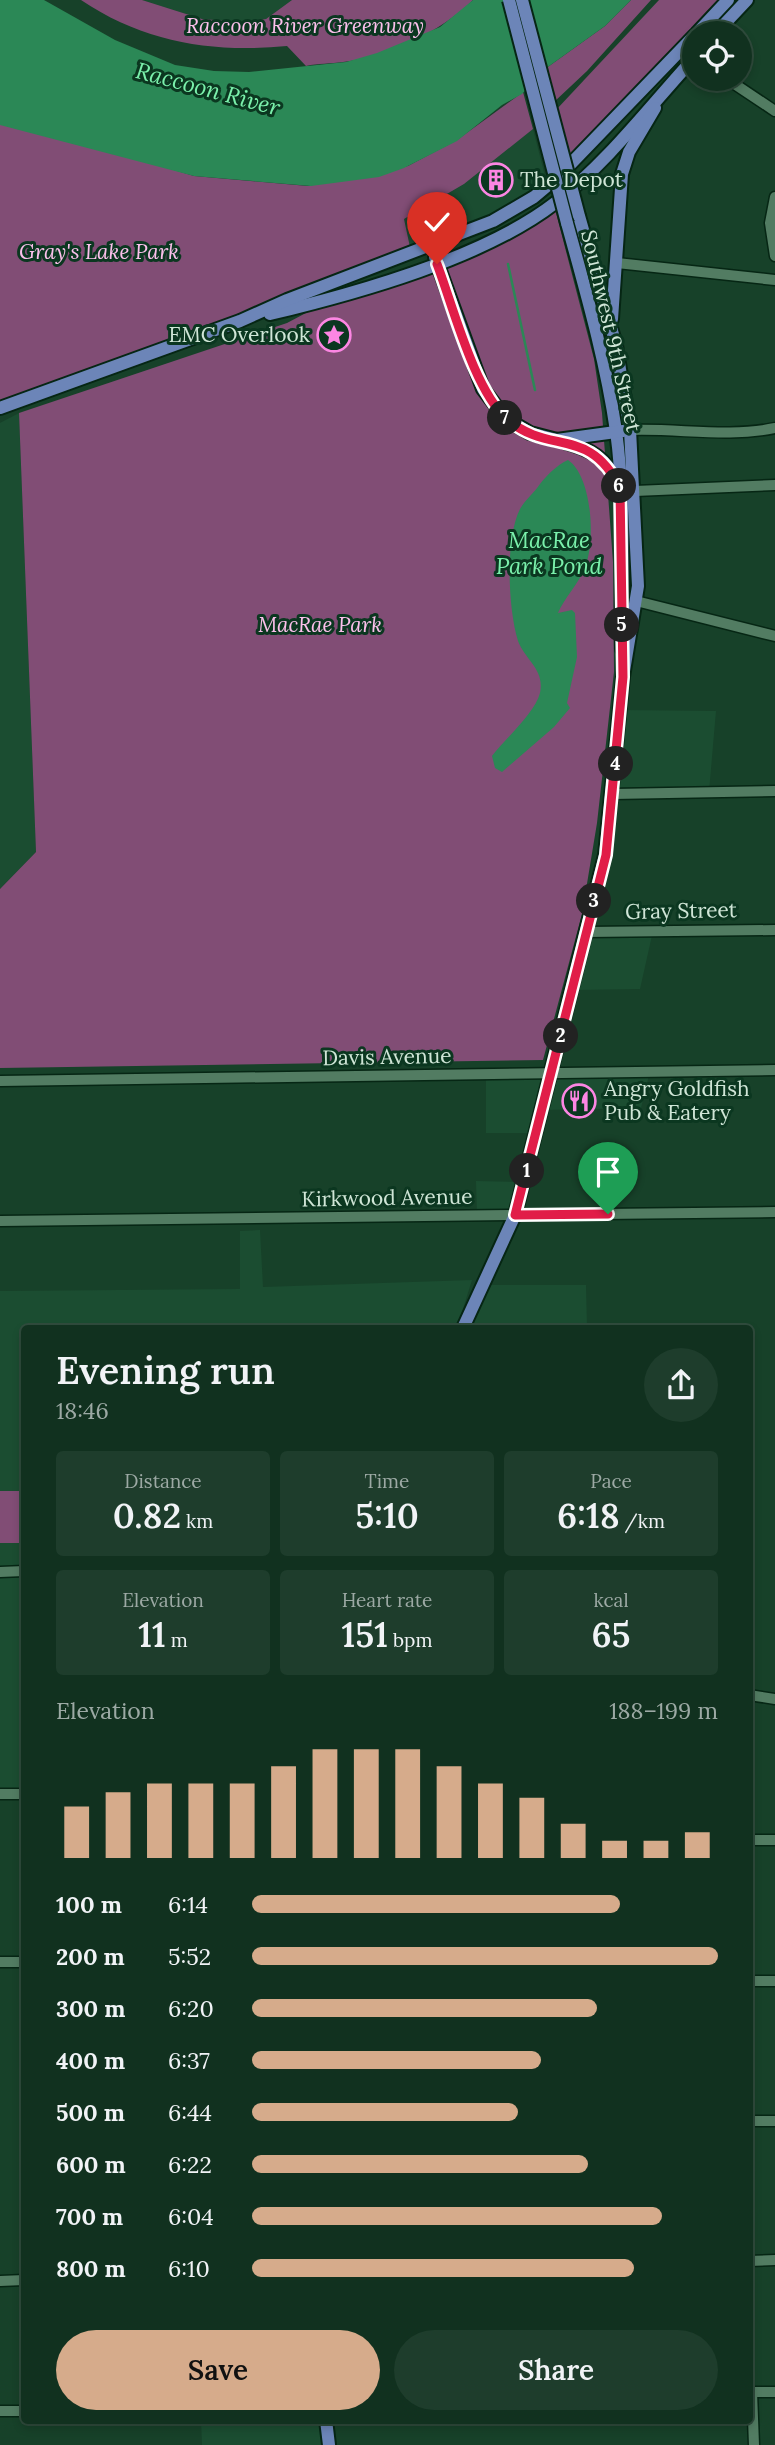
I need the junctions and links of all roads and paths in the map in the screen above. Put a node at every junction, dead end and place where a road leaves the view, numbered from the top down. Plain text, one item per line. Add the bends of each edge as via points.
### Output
1 (509, 0) edge
2 (522, 0) edge
3 (728, 0) edge
4 (747, 0) edge
5 (708, 21) edge
6 (727, 21) edge
7 (682, 48) edge
8 (682, 71) edge
9 (670, 84) junction
10 (745, 91) edge
11 (775, 111) edge
12 (775, 197) edge
13 (573, 220) junction
14 (430, 246) junction
15 (775, 256) edge
16 (617, 263) junction
17 (437, 264) junction
18 (775, 280) edge
19 (240, 321) junction
20 (612, 331) junction
21 (0, 408) edge
22 (775, 428) edge
23 (630, 430) junction
24 (616, 432) junction
25 (557, 440) junction
26 (775, 485) edge
27 (635, 491) junction
28 (622, 512) junction
29 (636, 600) junction
30 (775, 636) edge
31 (623, 677) junction
32 (775, 791) edge
33 (613, 794) junction
34 (775, 929) edge
35 (587, 932) junction
36 (775, 1070) edge
37 (552, 1074) junction
38 (0, 1081) edge
39 (775, 1212) edge
40 (515, 1215) junction
41 (0, 1221) edge
42 (464, 1325) edge
43 (21, 1571) edge
44 (0, 1572) edge
45 (753, 1696) edge
46 (775, 1699) edge
47 (0, 1794) edge
48 (21, 1794) edge
49 (753, 1840) edge
50 (775, 1840) edge
51 (0, 1962) edge
52 (21, 1962) edge
53 (775, 1980) edge
54 (753, 1981) edge
55 (775, 2120) edge
56 (753, 2121) edge
57 (775, 2260) edge
58 (753, 2261) edge
59 (21, 2280) edge
60 (0, 2281) edge
61 (753, 2392) edge
62 (775, 2392) edge
63 (0, 2411) edge
64 (21, 2411) edge
65 (326, 2424) edge
66 (753, 2424) edge
67 (328, 2445) edge
68 (754, 2445) edge

1 - 13 main road, Southwest 9th Street, bridge
2 - 13 main road, Southwest 9th Street, bridge
3 - 5 main road
4 - 6 main road
7 - 14 main road via 547,188 493,221
8 - 9 main road
9 - 16 main road via 629,152 622,174
9 - 17 main road via 555,203 496,240
10 - 11 street
12 - 15 street via 770,223
13 - 20 main road, Southwest 9th Street
13 - 24 main road, Southwest 9th Street
14 - 17 main road
14 - 19 main road
16 - 18 street
16 - 20 main road
17 - 19 main road
17 - 25 main road via 490,401 513,424
19 - 21 main road
20 - 23 main road, Southwest 9th Street
22 - 23 street via 723,434
23 - 24 main road
23 - 27 main road, Southwest 9th Street
24 - 25 main road
24 - 28 main road, Southwest 9th Street
25 - 28 main road via 586,448 610,466 620,488
26 - 27 street
27 - 29 main road, Southwest 9th Street
28 - 31 main road, Southwest 9th Street
29 - 30 street
29 - 31 main road, Southwest 9th Street
31 - 33 main road, Southwest 9th Street
32 - 33 street
33 - 35 main road, Southwest 9th Street via 606,855
34 - 35 street, Gray Street
35 - 37 main road, Southwest 9th Street
36 - 37 street, Davis Avenue
37 - 38 street, Davis Avenue
37 - 40 main road, Southwest 9th Street
39 - 40 street, Kirkwood Avenue
40 - 41 street, Kirkwood Avenue
40 - 42 main road, Southwest 9th Street
43 - 44 street
45 - 46 street
47 - 48 street
49 - 50 street
51 - 52 street
53 - 54 street
55 - 56 street
57 - 58 street
59 - 60 street
61 - 62 street
63 - 64 street
65 - 67 main road
66 - 68 street

